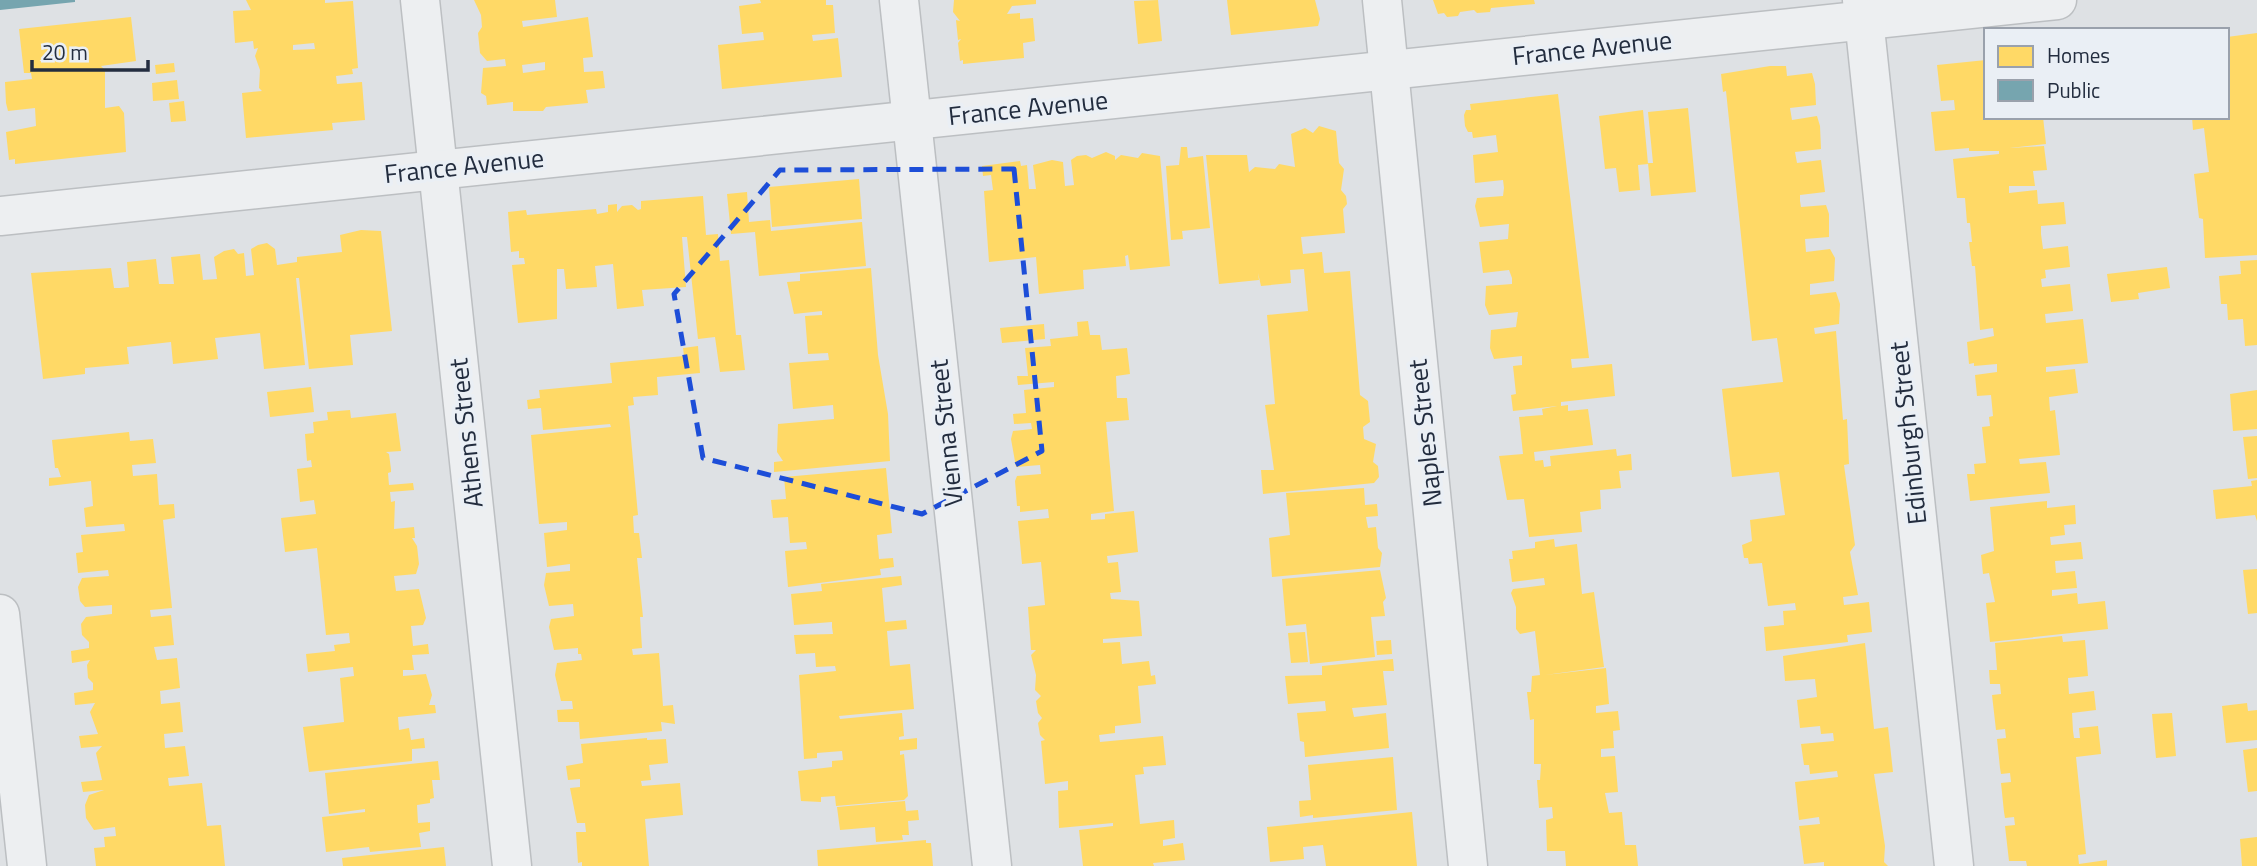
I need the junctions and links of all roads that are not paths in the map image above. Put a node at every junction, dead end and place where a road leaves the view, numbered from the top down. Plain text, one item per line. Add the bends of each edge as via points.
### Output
1 (420, 0) edge
2 (899, 0) edge
3 (1382, 0) edge
4 (2056, 0) edge
5 (1863, 10) edge
6 (1389, 70) junction
7 (912, 120) junction
8 (438, 169) junction
9 (0, 216) edge
10 (0, 614) edge
11 (27, 866) edge
12 (512, 866) edge
13 (992, 866) edge
14 (1468, 866) edge
15 (1954, 866) edge

1 - 8 street, Athens Street
2 - 7 street, Vienna Street
3 - 6 street, Naples Street
4 - 5 street, France Avenue
5 - 6 street, France Avenue
5 - 15 street, Edinburgh Street
6 - 7 street, France Avenue
6 - 14 street, Naples Street
7 - 8 street, France Avenue
7 - 13 street, Vienna Street
8 - 9 street, France Avenue
8 - 12 street, Athens Street
10 - 11 street

